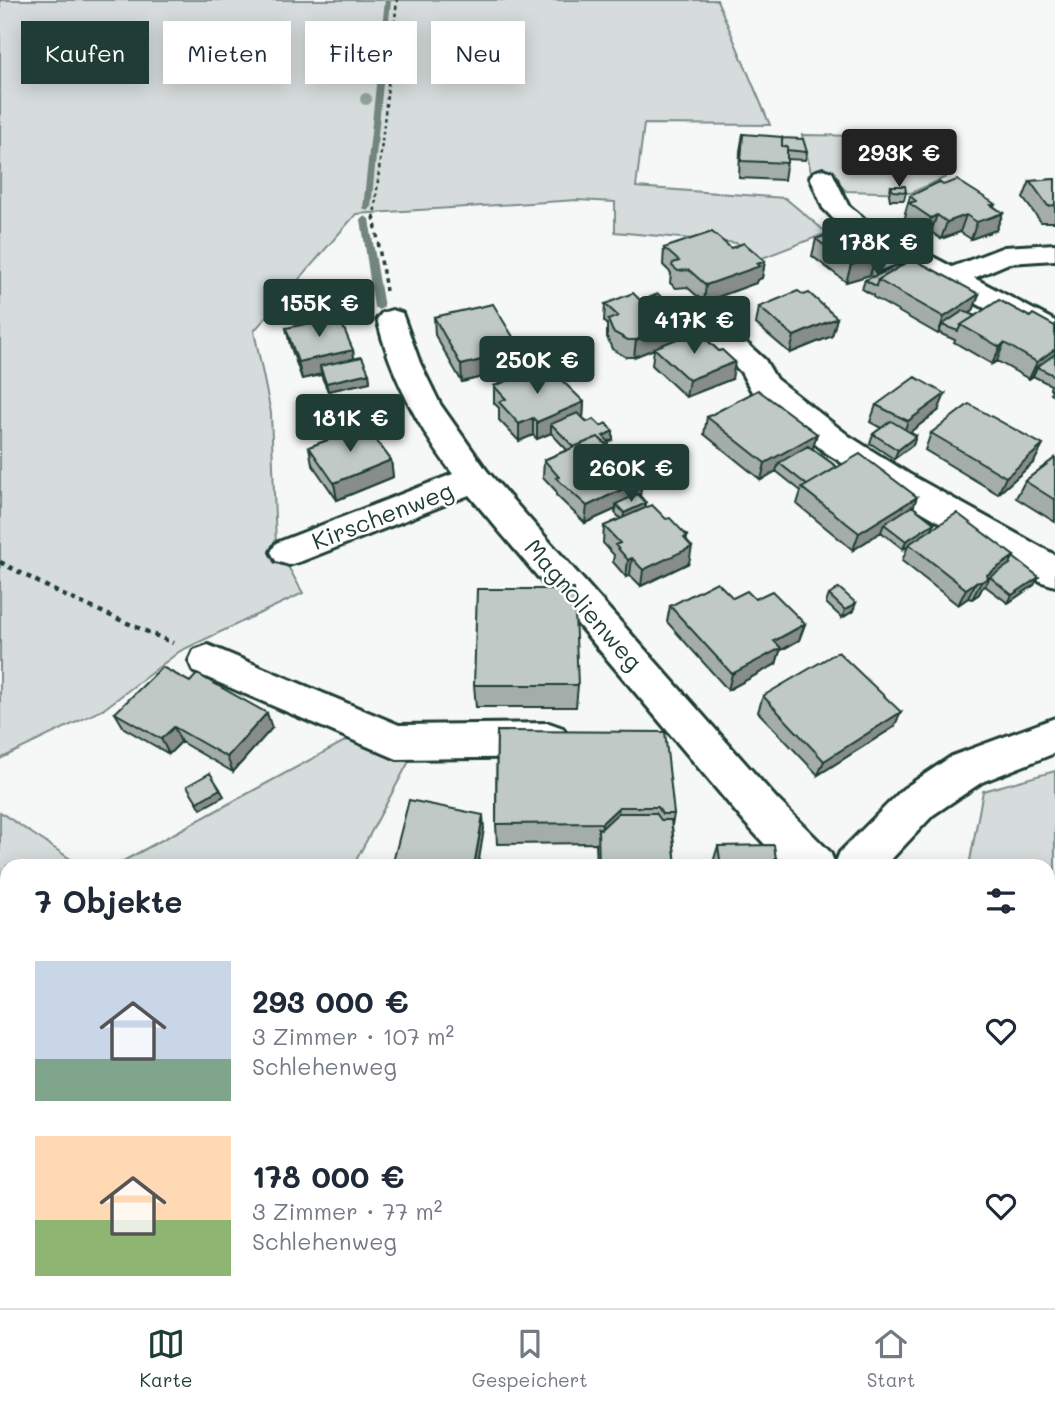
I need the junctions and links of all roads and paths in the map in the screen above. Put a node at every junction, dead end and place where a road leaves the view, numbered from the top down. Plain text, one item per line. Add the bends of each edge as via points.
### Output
1 (397, 0) edge
2 (823, 177) dead end
3 (1055, 252) edge
4 (951, 278) junction
5 (392, 318) joint
6 (1055, 333) edge
7 (720, 336) dead end
8 (474, 479) junction
9 (289, 552) dead end
10 (0, 562) edge
11 (1055, 572) edge
12 (208, 661) joint
13 (694, 732) junction
14 (1055, 735) edge
15 (653, 737) edge
16 (585, 739) edge
17 (807, 859) edge
18 (863, 859) edge

1 - 5 path via 374,218
2 - 4 street via 833,204 851,223
3 - 4 street via 1004,255
4 - 6 street
5 - 8 street, Magnolienweg via 414,386
7 - 11 street via 754,367 763,385 837,444
8 - 9 street, Kirschenweg
8 - 13 street, Magnolienweg
10 - 12 path
12 - 16 street via 397,742
13 - 15 street
13 - 17 street, Magnolienweg
14 - 18 street via 967,769 918,802

